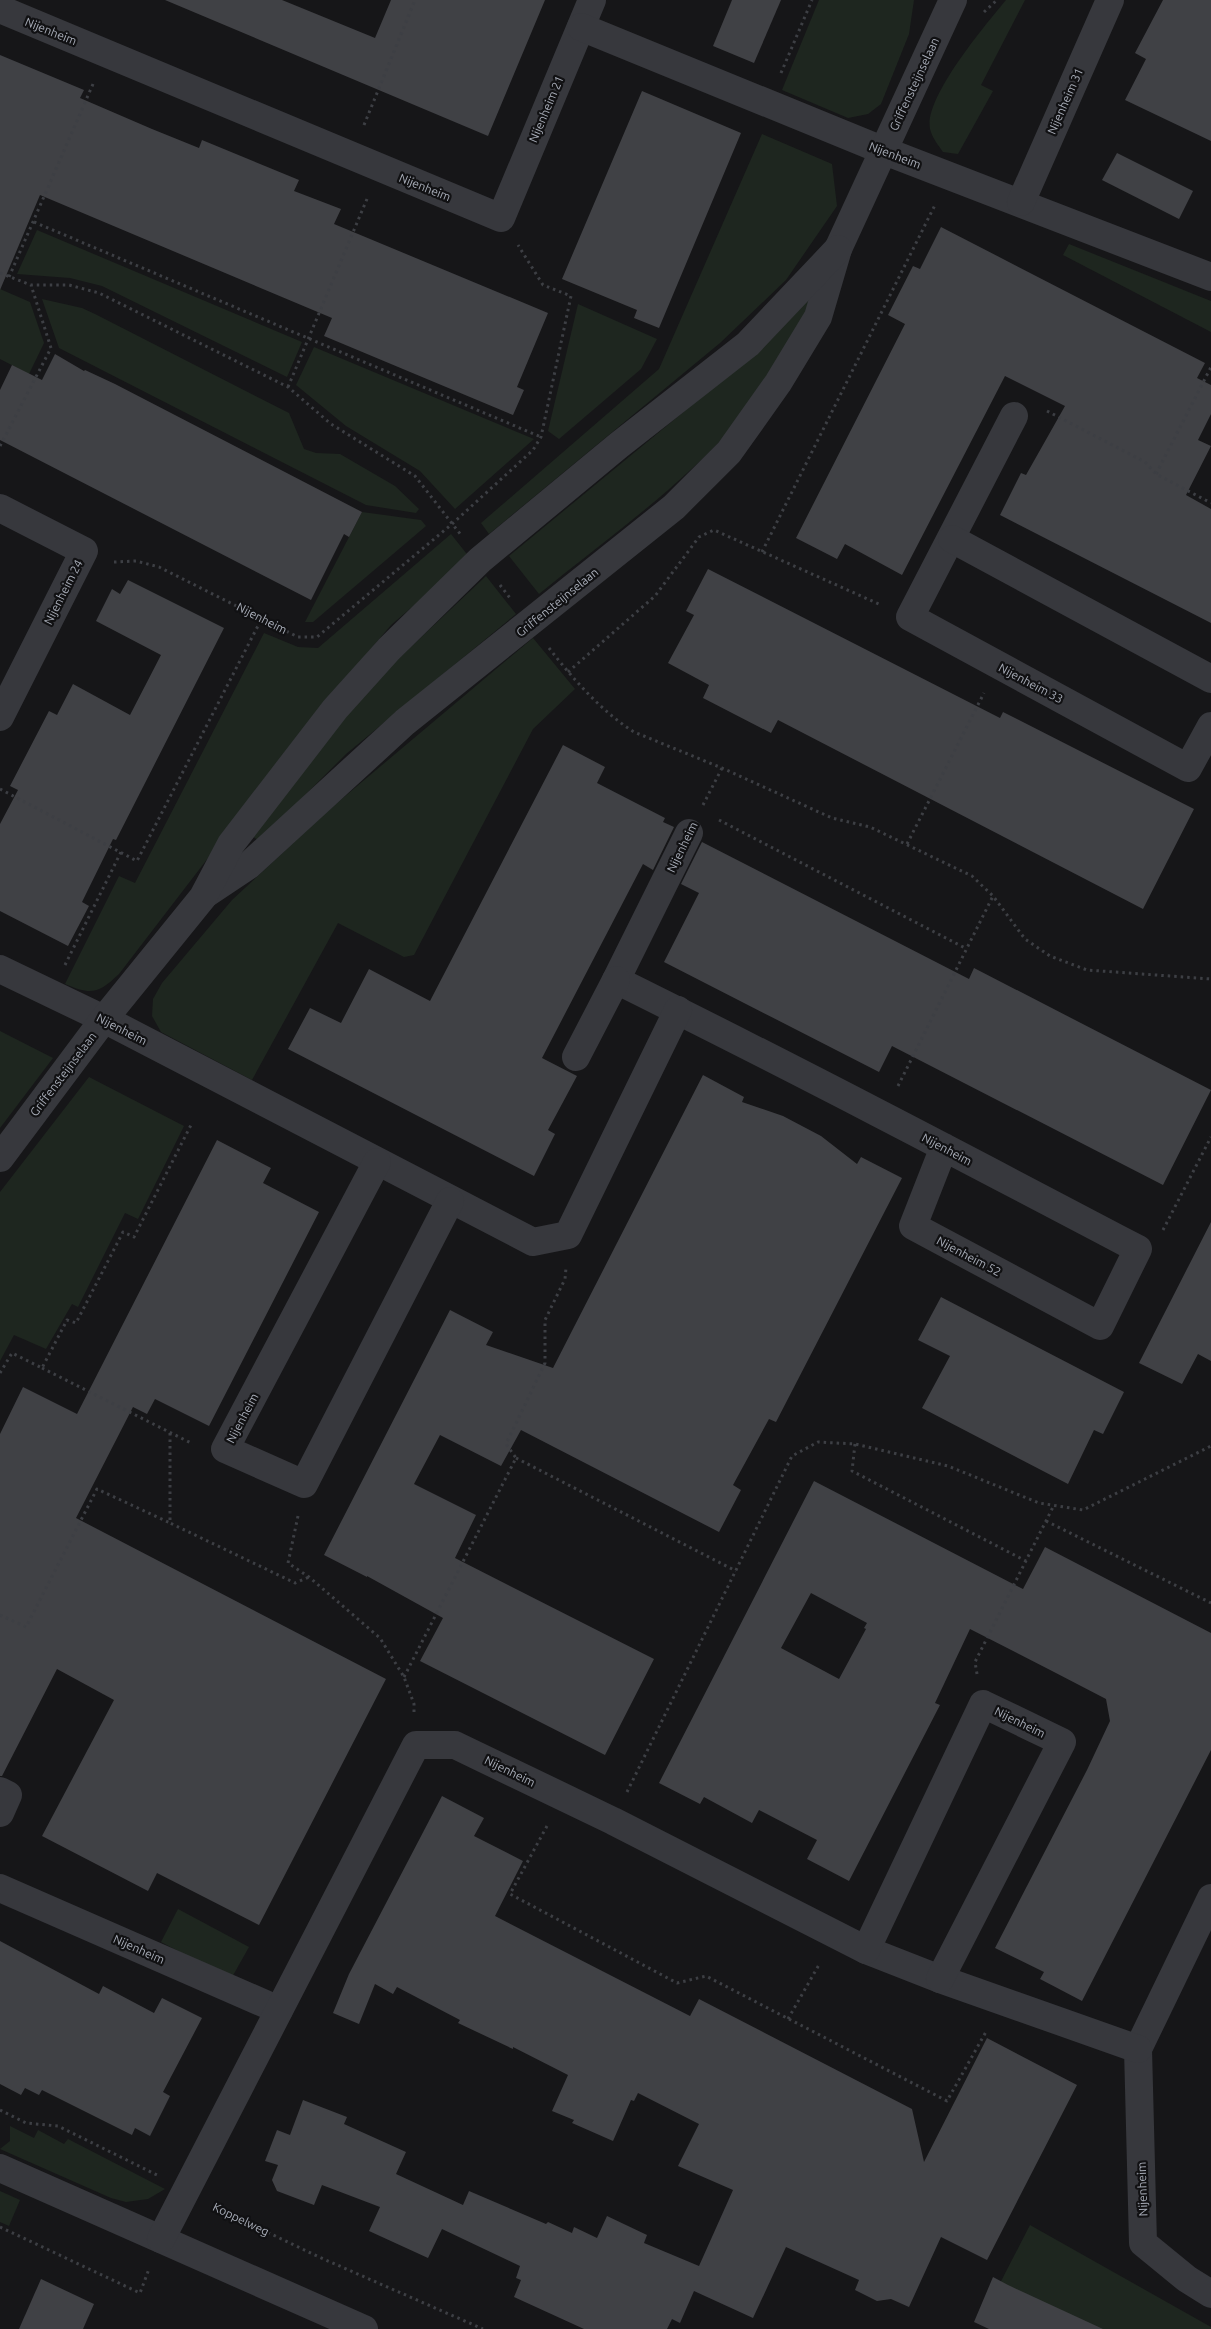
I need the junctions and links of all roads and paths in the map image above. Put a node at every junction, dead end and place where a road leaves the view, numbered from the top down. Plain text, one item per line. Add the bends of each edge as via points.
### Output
1 (415, 0) edge
2 (592, 0) edge
3 (812, 0) edge
4 (953, 0) edge
5 (1110, 0) edge
6 (0, 9) edge
7 (580, 27) junction
8 (106, 53) junction
9 (768, 104) junction
10 (882, 150) junction
11 (351, 156) junction
12 (380, 168) junction
13 (950, 176) junction
14 (1021, 202) junction
15 (501, 218) junction
16 (34, 222) junction
17 (838, 249) junction
18 (0, 273) edge
19 (9, 277) junction
20 (1211, 277) edge
21 (31, 285) junction
22 (309, 338) junction
23 (1211, 368) edge
24 (288, 387) junction
25 (1014, 416) joint
26 (541, 436) junction
27 (0, 446) edge
28 (1156, 474) junction
29 (1211, 503) edge
30 (0, 508) edge
31 (452, 524) junction
32 (952, 540) junction
33 (762, 552) junction
34 (480, 560) junction
35 (71, 577) junction
36 (910, 617) junction
37 (262, 618) junction
38 (530, 624) junction
39 (999, 665) junction
40 (568, 672) junction
41 (1211, 679) edge
42 (0, 717) edge
43 (1211, 726) edge
44 (722, 768) junction
45 (0, 789) edge
46 (694, 822) junction
47 (907, 844) junction
48 (121, 852) junction
49 (993, 896) junction
50 (203, 897) junction
51 (967, 949) junction
52 (0, 969) edge
53 (1211, 979) edge
54 (616, 980) junction
55 (50, 994) junction
56 (678, 1010) junction
57 (104, 1019) junction
58 (576, 1058) dead end
59 (883, 1116) junction
60 (192, 1123) dead end
61 (1211, 1137) edge
62 (944, 1147) junction
63 (0, 1158) edge
64 (376, 1162) junction
65 (450, 1201) junction
66 (568, 1235) junction
67 (1138, 1249) junction
68 (42, 1368) junction
69 (0, 1373) edge
70 (170, 1433) junction
71 (855, 1444) junction
72 (1211, 1446) edge
73 (225, 1449) junction
74 (516, 1458) junction
75 (304, 1484) junction
76 (1054, 1505) junction
77 (1046, 1521) junction
78 (170, 1523) junction
79 (1026, 1561) junction
80 (736, 1571) junction
81 (309, 1577) junction
82 (1211, 1603) edge
83 (0, 1615) edge
84 (404, 1677) junction
85 (982, 1704) junction
86 (416, 1745) junction
87 (0, 1791) edge
88 (563, 1796) junction
89 (0, 1813) edge
90 (613, 1821) junction
91 (0, 1888) edge
92 (1211, 1898) edge
93 (836, 1934) junction
94 (866, 1950) junction
95 (940, 1979) junction
96 (1003, 2001) junction
97 (279, 2010) junction
98 (788, 2018) junction
99 (1138, 2049) junction
100 (0, 2110) edge
101 (0, 2168) edge
102 (186, 2190) junction
103 (0, 2227) edge
104 (161, 2239) junction
105 (1211, 2294) edge
106 (364, 2329) edge
107 (483, 2329) edge

1 - 11 path
2 - 7 street, Nijenheim 21
3 - 9 path
4 - 10 street, Griffensteijnselaan
5 - 14 street, Nijenheim 31
6 - 8 street, Nijenheim
7 - 9 street, Nijenheim
7 - 15 street, Nijenheim 21
8 - 11 street, Nijenheim
8 - 16 path
9 - 10 street, Nijenheim
10 - 13 street, Nijenheim
10 - 17 street, Griffensteijnselaan
11 - 12 street, Nijenheim
12 - 15 street, Nijenheim
12 - 22 path
13 - 14 street, Nijenheim
13 - 33 path
14 - 20 street, Nijenheim
15 - 26 path, Nijenheim via 543,284 572,296
16 - 19 path
16 - 22 path
17 - 34 street, Griffensteijnselaan via 748,344
17 - 38 street, Griffensteijnselaan via 818,317 778,383 729,452 674,507
18 - 19 path
19 - 21 path
21 - 24 path via 70,285 99,293
21 - 27 path via 50,348
22 - 24 path
22 - 26 path
23 - 28 path
24 - 31 path via 331,424 415,476
25 - 28 path via 1025,400 1145,462
25 - 32 street
26 - 31 path, Nijenheim via 533,450
28 - 29 path
30 - 35 street, Nijenheim 24 via 84,550
31 - 34 path
31 - 37 path, Nijenheim via 318,637 298,636
32 - 36 street
32 - 41 street
33 - 36 path
33 - 40 path via 714,530 699,537 655,596
34 - 38 path
34 - 50 street, Griffensteijnselaan via 335,709 231,844
35 - 37 path, Nijenheim via 114,562 136,561 159,567
35 - 42 street, Nijenheim 24
36 - 39 street, Nijenheim 33
37 - 48 path via 137,861
38 - 40 path
38 - 50 street, Griffensteijnselaan via 405,722 249,865
39 - 43 street, Nijenheim 33 via 1188,768
39 - 47 path
40 - 44 path via 620,724
44 - 46 path, Nijenheim
44 - 47 path via 832,818 870,826
45 - 48 path
46 - 51 path
46 - 54 street, Nijenheim
47 - 49 path via 972,876
48 - 55 path
49 - 51 path
49 - 53 path via 1025,938 1050,956 1088,970
50 - 57 street, Griffensteijnselaan
51 - 59 path
52 - 55 street, Nijenheim
54 - 56 street, Nijenheim
54 - 58 street, Nijenheim
55 - 57 street, Nijenheim
56 - 59 street, Nijenheim
56 - 66 street
57 - 63 street, Griffensteijnselaan
57 - 64 street, Nijenheim
59 - 62 street, Nijenheim
60 - 68 path via 134,1237 123,1232 76,1323 67,1320
61 - 67 path via 1162,1232
62 - 67 street, Nijenheim
62 - 67 street, Nijenheim 52 via 913,1226 1100,1326
64 - 65 street, Nijenheim
64 - 73 street, Nijenheim
65 - 66 street, Nijenheim via 533,1242
65 - 75 street
66 - 74 path via 566,1279 545,1320 544,1363 506,1444
68 - 69 path via 12,1353
68 - 70 path
70 - 73 path via 206,1451
70 - 78 path
71 - 76 path via 948,1466 1039,1503
71 - 79 path via 852,1471
71 - 80 path via 818,1442 792,1456
72 - 76 path via 1083,1510
73 - 75 street, Nijenheim
74 - 80 path
74 - 84 path
75 - 81 path via 288,1563
76 - 77 path
77 - 79 path
77 - 82 path
78 - 81 path via 295,1583
78 - 83 path via 97,1490 26,1627
79 - 85 path via 975,1662
80 - 90 path
81 - 84 path via 380,1638
84 - 86 path via 414,1704
85 - 94 street, Nijenheim
85 - 95 street, Nijenheim via 1062,1742
86 - 88 street, Nijenheim via 455,1745
86 - 97 street
87 - 89 street via 8,1795
88 - 90 street, Nijenheim
88 - 98 path via 510,1894 677,1983 706,1976
90 - 93 street, Nijenheim
91 - 97 street, Nijenheim
92 - 99 street, Nijenheim
93 - 94 street, Nijenheim
93 - 98 path
94 - 95 street, Nijenheim
95 - 96 street, Nijenheim
96 - 98 path via 946,2101
96 - 99 street, Nijenheim
97 - 102 street
99 - 105 street, Nijenheim via 1143,2244
100 - 102 path, Koppelweg via 26,2123 58,2126
101 - 104 street
102 - 104 street
102 - 107 path, Koppelweg via 219,2210 319,2257
103 - 104 path via 140,2293
104 - 106 street

